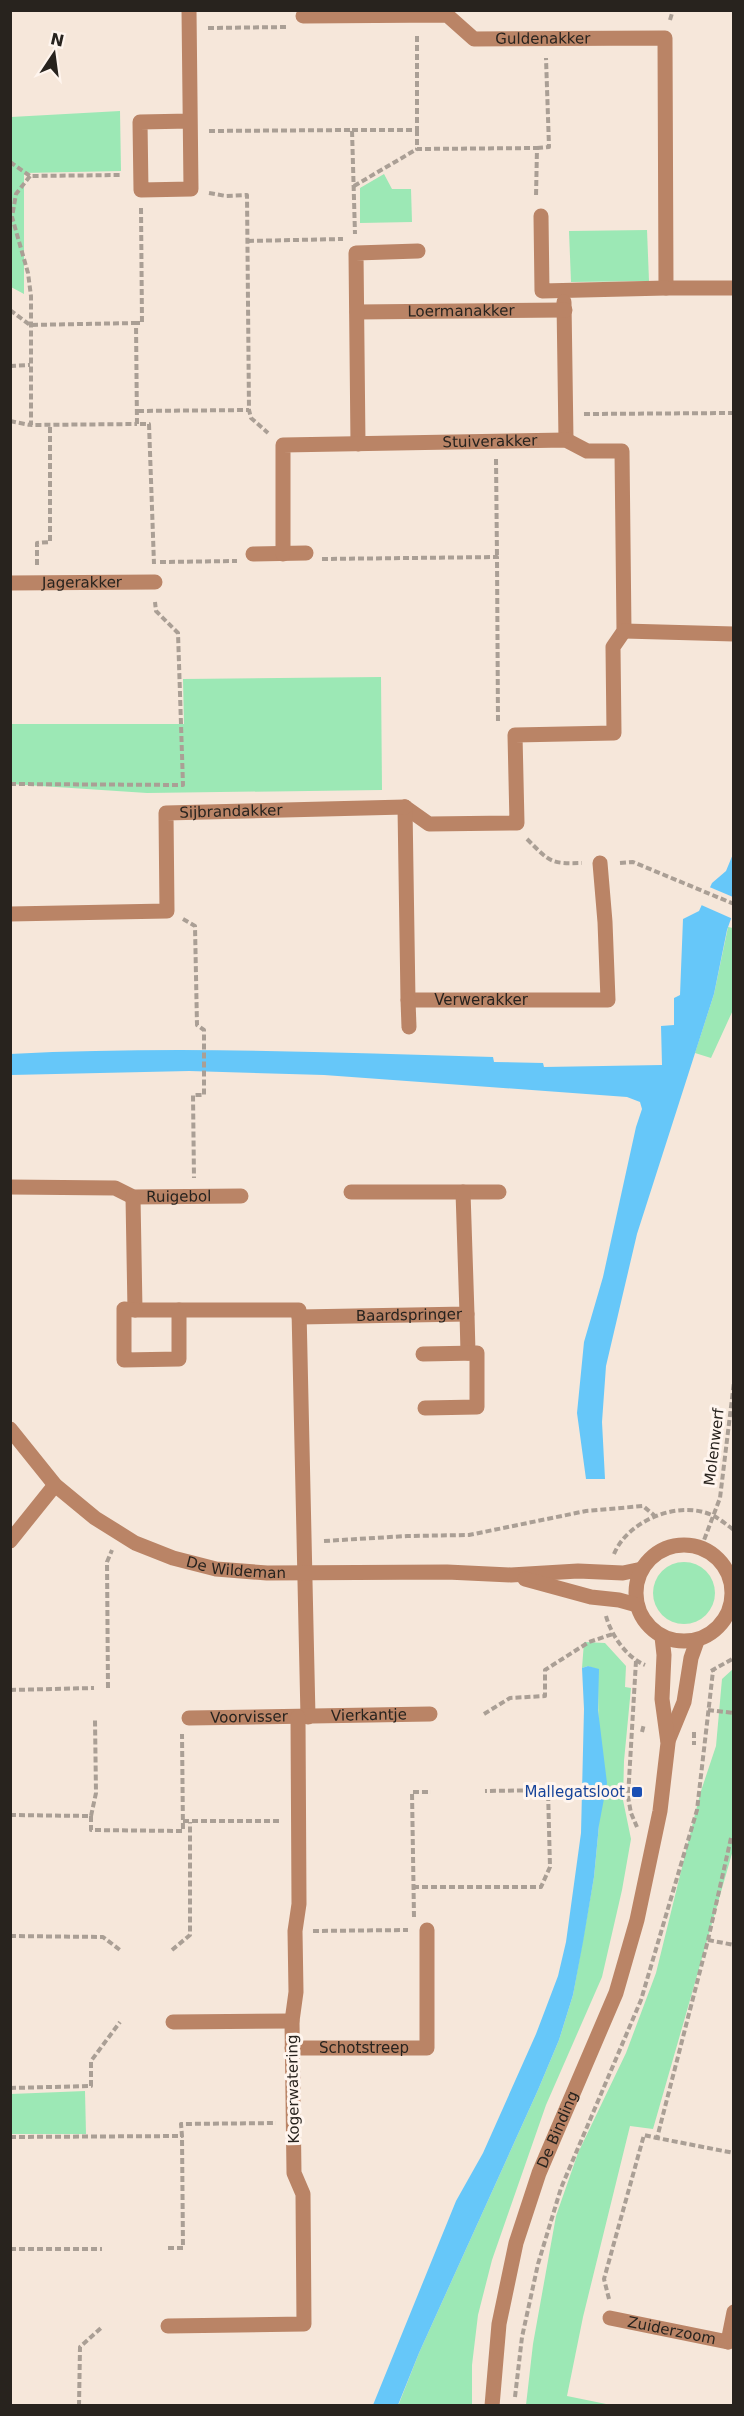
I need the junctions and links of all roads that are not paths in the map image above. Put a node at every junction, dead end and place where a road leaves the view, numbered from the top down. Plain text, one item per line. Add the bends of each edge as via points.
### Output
1 (189, 10) edge
2 (447, 13) edge
3 (303, 16) road end
4 (190, 126) junction
5 (541, 216) road end
6 (418, 251) dead end
7 (666, 288) junction
8 (734, 288) edge
9 (564, 290) junction
10 (565, 310) junction
11 (357, 312) junction
12 (566, 440) junction
13 (358, 444) junction
14 (283, 554) junction
15 (311, 556) road end
16 (251, 557) road end
17 (155, 582) road end
18 (10, 584) edge
19 (624, 631) junction
20 (734, 634) edge
21 (405, 807) junction
22 (600, 863) dead end
23 (10, 914) edge
24 (408, 1000) junction
25 (409, 1027) dead end
26 (10, 1187) edge
27 (351, 1192) dead end
28 (463, 1192) junction
29 (499, 1192) dead end
30 (241, 1196) dead end
31 (133, 1197) junction
32 (135, 1310) junction
33 (179, 1310) junction
34 (467, 1314) junction
35 (299, 1317) junction
36 (468, 1353) junction
37 (423, 1354) dead end
38 (425, 1408) dead end
39 (10, 1429) edge
40 (54, 1485) junction
41 (10, 1541) edge
42 (642, 1569) junction
43 (306, 1572) junction
44 (511, 1575) junction
45 (732, 1577) edge
46 (637, 1605) junction
47 (731, 1613) edge
48 (662, 1636) junction
49 (697, 1641) junction
50 (430, 1714) dead end
51 (303, 1717) junction
52 (185, 1724) road end
53 (668, 1743) junction
54 (421, 1930) road end
55 (292, 2021) junction
56 (172, 2022) dead end
57 (292, 2048) junction
58 (734, 2312) edge
59 (610, 2318) road end
60 (168, 2326) dead end
61 (731, 2341) edge
62 (492, 2406) edge

1 - 4 street
2 - 3 street, Guldenakker
2 - 7 street, Guldenakker via 474,39 665,38
4 - 4 street via 191,189 141,182 140,122
5 - 9 street via 542,291
6 - 11 street via 356,253
7 - 8 street
7 - 9 street
9 - 10 street
10 - 11 street, Loermanakker
10 - 12 street
11 - 13 street
12 - 13 street, Stuiverakker
12 - 19 street, Stuiverakker via 587,451 622,451
13 - 14 street, Stuiverakker via 283,445
14 - 15 street
14 - 16 street
17 - 18 street, Jagerakker
19 - 20 street
19 - 21 street, Stuiverakker via 613,647 614,733 515,735 517,823 429,824
21 - 23 street, Sijbrandakker via 166,813 167,911
21 - 24 street
22 - 24 street, Verwerakker via 608,1000
24 - 25 street
26 - 31 street, Ruigebol via 115,1188
27 - 28 street
28 - 29 street
28 - 34 street, Baardspringer
30 - 31 street, Ruigebol
31 - 32 street
32 - 33 street, Baardspringer
32 - 33 street via 124,1309 124,1360 179,1359
33 - 35 street, Baardspringer via 299,1310
34 - 35 street, Baardspringer
34 - 36 street
35 - 43 street
36 - 37 street
36 - 38 street via 477,1353 477,1407
39 - 40 street, De Wildeman
40 - 41 street
40 - 43 street, De Wildeman via 135,1543 173,1558 216,1569 267,1574
42 - 44 street, De Wildeman via 622,1573
42 - 45 street via 660,1551 678,1544 701,1548 719,1560
42 - 46 street via 636,1589
43 - 44 street, De Wildeman
43 - 51 street, Kogerwatering
44 - 46 street, De Wildeman
45 - 47 street
46 - 48 street via 647,1624
47 - 49 street
48 - 49 street
48 - 53 street, De Binding via 662,1699
49 - 53 street, De Binding via 684,1702
50 - 51 street, Vierkantje
51 - 52 street, Voorvisser
51 - 55 street, Kogerwatering
53 - 62 street, De Binding via 650,1861 616,1993 539,2173 516,2243 499,2324
54 - 57 street, Schotstreep via 427,2048
55 - 56 street
55 - 57 street, Kogerwatering
57 - 60 street, Kogerwatering via 294,2173 303,2194 304,2324
58 - 61 street
59 - 61 street, Zuiderzoom

